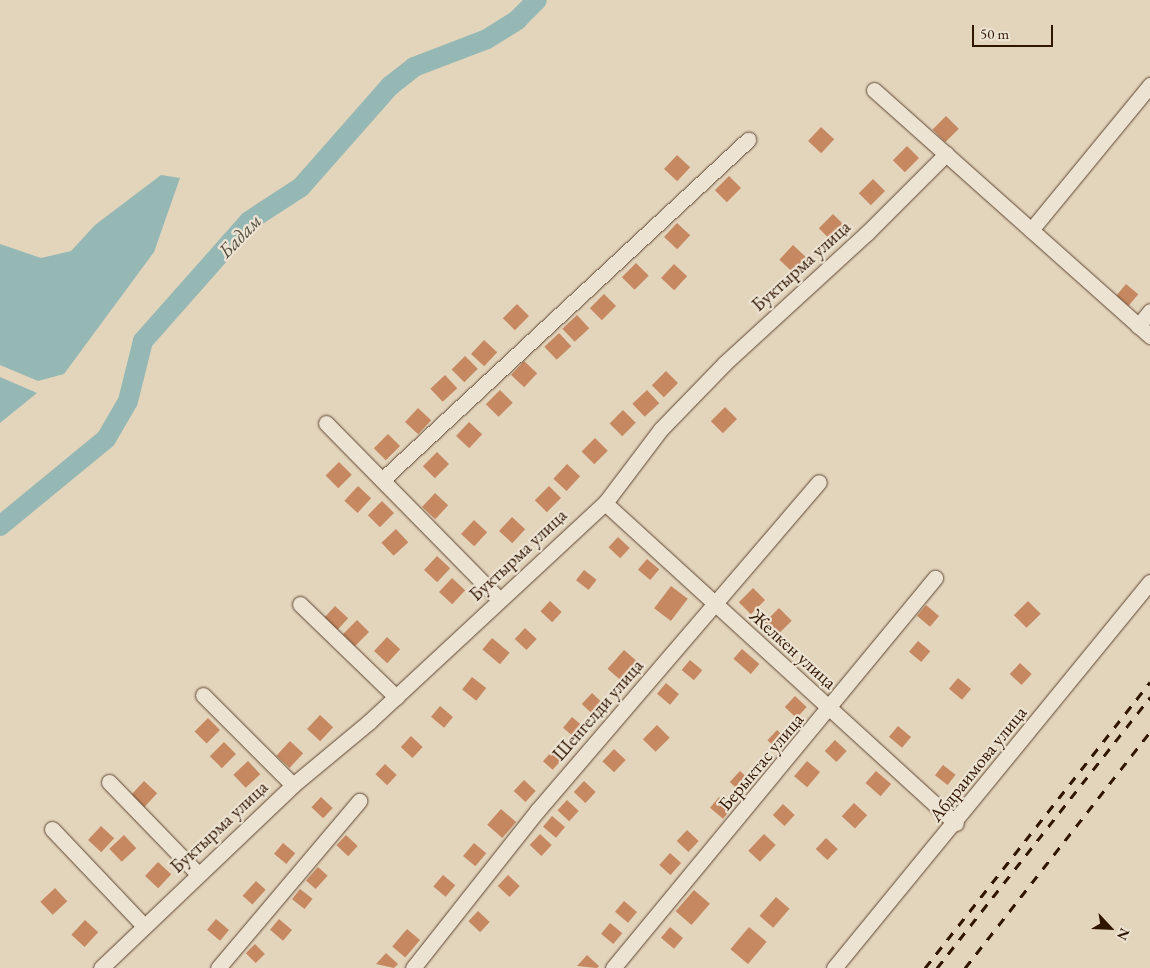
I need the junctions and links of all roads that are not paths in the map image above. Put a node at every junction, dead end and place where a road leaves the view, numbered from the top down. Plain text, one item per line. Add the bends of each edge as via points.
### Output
1 (1150, 85) edge
2 (874, 90) dead end
3 (748, 140) dead end
4 (946, 154) junction
5 (1031, 230) junction
6 (1150, 311) edge
7 (1138, 326) junction
8 (1150, 336) edge
9 (326, 424) dead end
10 (382, 480) junction
11 (819, 482) dead end
12 (604, 503) junction
13 (935, 578) dead end
14 (1150, 582) edge
15 (499, 599) junction
16 (300, 604) dead end
17 (714, 604) junction
18 (203, 696) dead end
19 (396, 696) junction
20 (830, 710) junction
21 (109, 782) dead end
22 (293, 785) junction
23 (359, 802) dead end
24 (956, 823) junction
25 (52, 829) dead end
26 (198, 874) junction
27 (144, 926) junction
28 (101, 968) edge
29 (218, 968) edge
30 (413, 968) edge
31 (613, 968) edge
32 (834, 968) edge

1 - 5 street
2 - 4 street
3 - 10 street
4 - 5 street
4 - 12 street, Буктырма улица via 867,234 725,363 661,429
5 - 7 street
6 - 7 street
7 - 8 street
9 - 10 street
10 - 15 street
11 - 17 street, Шенгелди улица
12 - 15 street, Буктырма улица
12 - 17 street, Желкен улица
13 - 20 street, Берыктас улица
14 - 24 street, Абдраимова улица
15 - 19 street, Буктырма улица
16 - 19 street
17 - 20 street, Желкен улица
17 - 30 street, Шенгелди улица via 537,811
18 - 22 street
19 - 22 street, Буктырма улица
20 - 24 street, Желкен улица
20 - 31 street, Берыктас улица
21 - 26 street
22 - 26 street, Буктырма улица
23 - 29 street
24 - 32 street, Абдраимова улица
25 - 27 street
26 - 27 street, Буктырма улица
27 - 28 street, Буктырма улица

